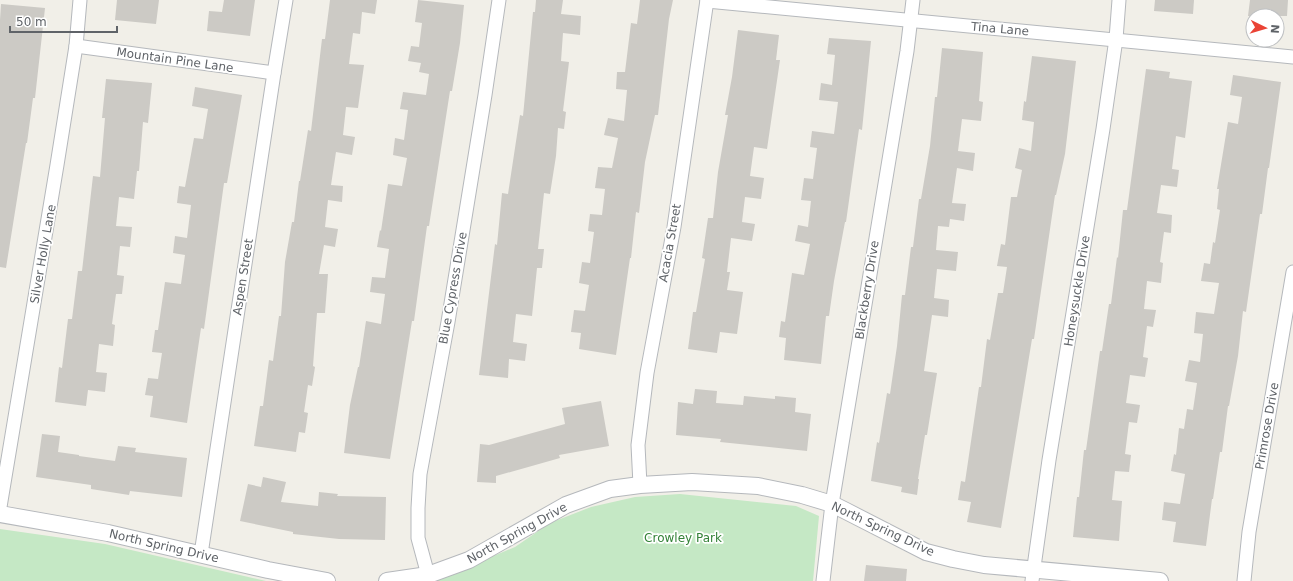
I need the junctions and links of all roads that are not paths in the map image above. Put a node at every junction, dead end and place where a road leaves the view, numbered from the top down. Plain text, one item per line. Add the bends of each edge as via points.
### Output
1 (80, 0) edge
2 (286, 0) edge
3 (499, 0) edge
4 (707, 0) edge
5 (913, 0) edge
6 (1119, 0) edge
7 (911, 21) junction
8 (1116, 40) junction
9 (76, 46) junction
10 (1293, 57) edge
11 (274, 73) junction
12 (1293, 272) edge
13 (640, 485) junction
14 (832, 504) junction
15 (0, 507) edge
16 (0, 514) edge
17 (201, 554) junction
18 (428, 574) junction
19 (1033, 575) edge
20 (327, 581) edge
21 (387, 581) edge
22 (823, 581) edge
23 (1160, 581) edge
24 (1244, 581) edge

1 - 9 street, Silver Holly Lane
2 - 11 street, Aspen Street
3 - 18 street, Blue Cypress Drive via 448,322 420,474 418,538
4 - 7 street, Tina Lane
4 - 13 street, Acacia Street via 674,227 647,373 638,445
5 - 7 street, Blackberry Drive
6 - 8 street, Honeysuckle Drive
7 - 8 street, Tina Lane
7 - 14 street, Blackberry Drive
8 - 10 street, Tina Lane
8 - 19 street, Honeysuckle Drive
9 - 11 street, Mountain Pine Lane
9 - 15 street, Silver Holly Lane
11 - 17 street, Aspen Street
12 - 24 street, Primrose Drive via 1249,532
13 - 14 street, North Spring Drive via 692,482 758,486
13 - 18 street, North Spring Drive via 610,489 566,505 469,560
14 - 19 street, North Spring Drive via 926,552
14 - 22 street, Blackberry Drive
16 - 17 street, North Spring Drive via 108,533
17 - 20 street, North Spring Drive
18 - 21 street, North Spring Drive
19 - 23 street, North Spring Drive

